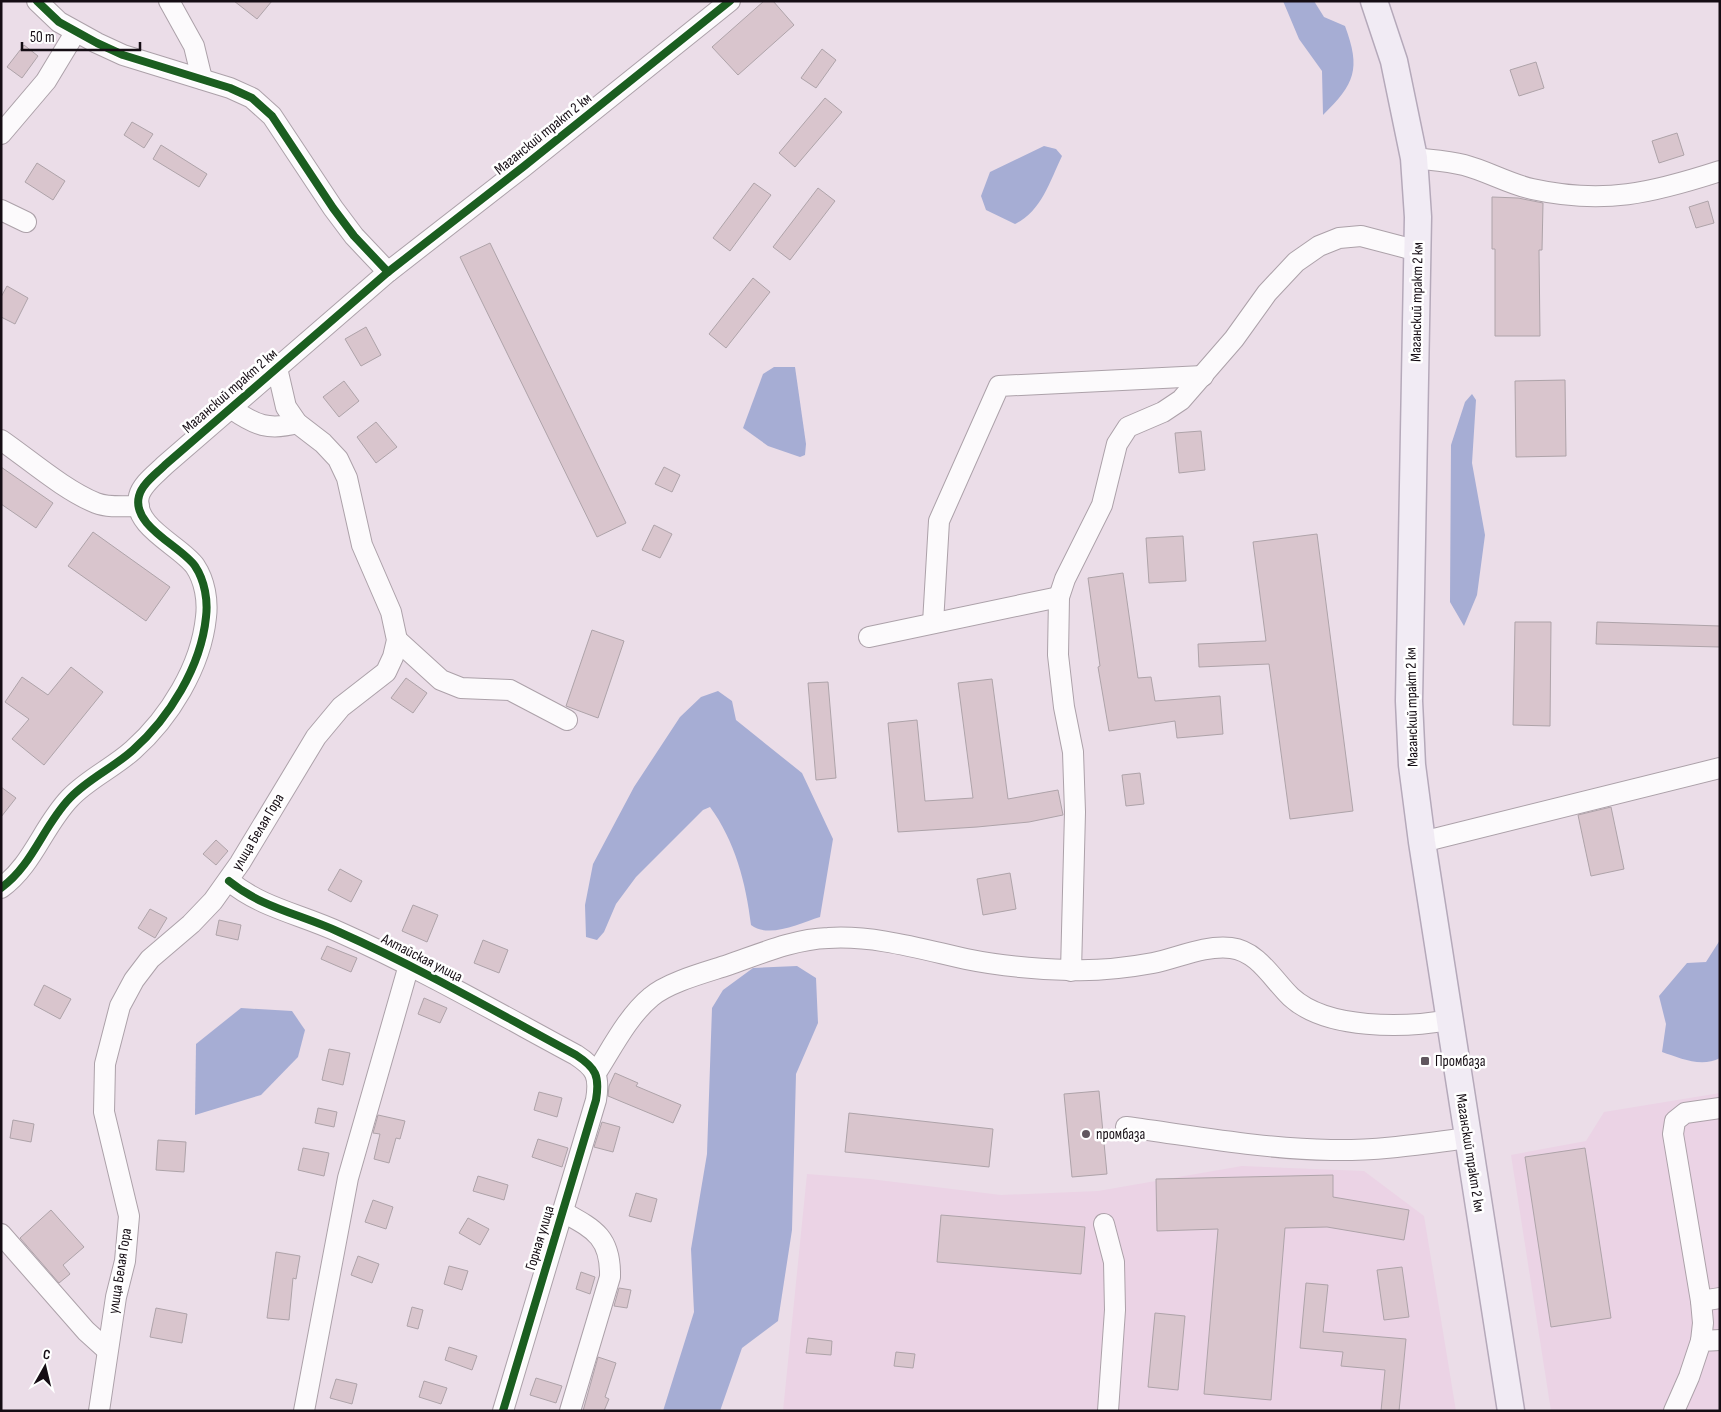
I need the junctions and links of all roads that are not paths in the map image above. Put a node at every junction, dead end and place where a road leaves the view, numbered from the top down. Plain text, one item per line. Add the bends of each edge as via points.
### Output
1 (37, 1) edge
2 (169, 1) edge
3 (730, 1) edge
4 (1374, 1) edge
5 (75, 33) junction
6 (202, 79) junction
7 (1, 134) edge
8 (1414, 158) junction
9 (1720, 172) edge
10 (1, 210) edge
11 (26, 222) dead end
12 (1418, 251) junction
13 (388, 272) junction
14 (277, 368) junction
15 (1203, 376) junction
16 (232, 409) junction
17 (297, 424) junction
18 (1, 440) edge
19 (139, 506) junction
20 (1059, 597) junction
21 (933, 623) junction
22 (869, 637) dead end
23 (397, 640) junction
24 (567, 720) dead end
25 (1720, 768) edge
26 (1422, 842) junction
27 (228, 881) junction
28 (1, 888) edge
29 (409, 965) junction
30 (1071, 971) junction
31 (1449, 1020) junction
32 (596, 1073) junction
33 (1720, 1108) edge
34 (1126, 1128) dead end
35 (1468, 1138) junction
36 (563, 1212) junction
37 (1104, 1224) dead end
38 (1, 1234) edge
39 (1710, 1300) edge
40 (1710, 1340) edge
41 (108, 1350) junction
42 (99, 1411) edge
43 (304, 1411) edge
44 (503, 1411) edge
45 (570, 1411) edge
46 (1108, 1411) edge
47 (1511, 1411) edge
48 (1674, 1411) edge

1 - 5 street
2 - 6 street via 194,46
3 - 13 street, Маганский тракт 2 км
4 - 8 main road, Маганский тракт 2 км via 1394,62
5 - 6 street via 123,55
5 - 7 street via 46,81
6 - 13 street via 252,98 272,116 332,208
8 - 9 street via 1464,165 1530,189 1576,198 1656,191
8 - 12 main road, Маганский тракт 2 км
10 - 11 street
12 - 15 street via 1361,236 1339,238 1319,246 1296,262 1267,293
12 - 26 main road, Маганский тракт 2 км via 1410,701 1412,765
13 - 14 street, Маганский тракт 2 км
14 - 16 street, Маганский тракт 2 км
14 - 17 street, улица Белая Гора via 286,407
15 - 20 street via 1181,400 1128,428 1117,444 1102,505
15 - 21 street via 999,386 939,521
16 - 17 street via 265,427
16 - 19 street, Маганский тракт 2 км via 143,487 138,497
17 - 23 street, улица Белая Гора via 323,443 344,472 362,545 391,612
18 - 19 street via 74,491 97,503
19 - 28 street via 148,526 181,551 195,566 203,582 206,600 202,640 188,676 161,722 132,752 92,778 69,799 27,862
20 - 21 street
20 - 30 street via 1058,656 1073,752 1076,812
21 - 22 street
23 - 24 street via 441,680 461,688 510,690
23 - 27 street, улица Белая Гора via 386,672 341,707 316,737
25 - 26 street
26 - 31 main road, Маганский тракт 2 км
27 - 29 street, Алтайская улица via 248,896 338,931
27 - 41 street, улица Белая Гора via 191,924 150,959 120,1006 113,1030 105,1064 104,1112 129,1216 125,1262
29 - 32 street, Алтайская улица via 576,1055 590,1064
29 - 43 street, Алтайская улица via 348,1178
30 - 31 street via 1152,963 1211,948 1232,948 1249,955 1292,998 1312,1010 1344,1020 1382,1024 1428,1024
30 - 32 street via 1019,967 860,939 827,938 788,945 718,968 652,996
31 - 35 main road, Маганский тракт 2 км
32 - 36 street, Горная улица via 596,1100
33 - 39 street via 1685,1113 1675,1121 1673,1134
34 - 35 street via 1281,1148 1331,1150 1378,1149
35 - 47 main road, Маганский тракт 2 км
36 - 44 street, Горная улица
36 - 45 street via 600,1236 606,1245 610,1265 610,1277
37 - 46 street via 1114,1262 1115,1310
38 - 41 street via 86,1331
39 - 40 street via 1703,1323
40 - 48 street
41 - 42 street, улица Белая Гора

